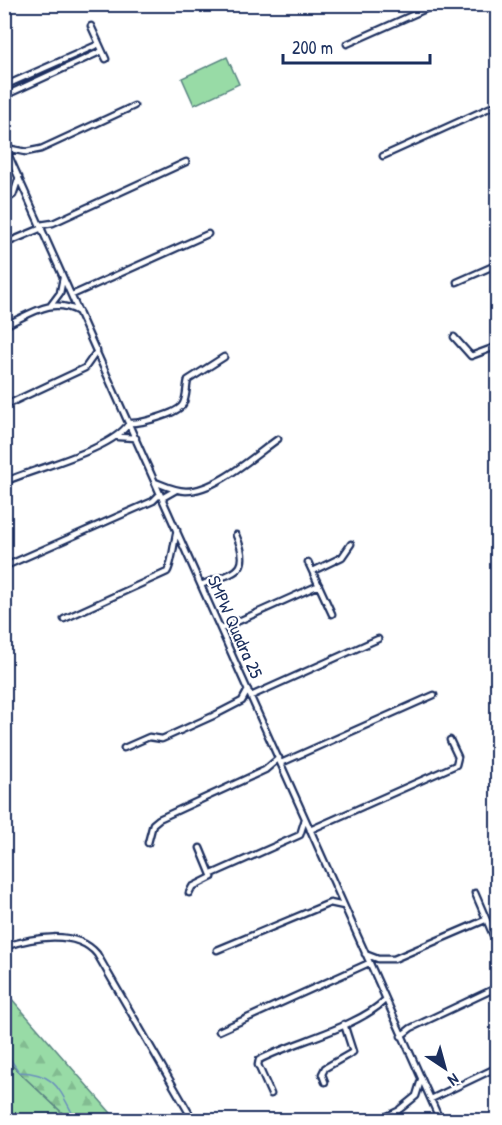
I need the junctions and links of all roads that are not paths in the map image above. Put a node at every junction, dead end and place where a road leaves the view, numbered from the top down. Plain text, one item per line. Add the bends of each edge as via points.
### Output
1 (437, 4) edge
2 (91, 26) dead end
3 (99, 44) junction
4 (347, 44) dead end
5 (102, 51) junction
6 (106, 59) dead end
7 (53, 64) junction
8 (56, 72) junction
9 (5, 86) edge
10 (6, 95) edge
11 (498, 104) edge
12 (134, 106) dead end
13 (5, 146) edge
14 (382, 156) dead end
15 (186, 162) dead end
16 (19, 177) junction
17 (4, 201) edge
18 (42, 228) junction
19 (208, 234) dead end
20 (4, 244) edge
21 (498, 264) edge
22 (63, 275) junction
23 (457, 282) dead end
24 (72, 295) junction
25 (51, 304) junction
26 (79, 312) junction
27 (4, 326) edge
28 (454, 337) dead end
29 (498, 346) edge
30 (97, 351) junction
31 (224, 357) dead end
32 (4, 406) edge
33 (129, 423) junction
34 (118, 437) junction
35 (136, 438) junction
36 (278, 440) dead end
37 (4, 482) edge
38 (155, 482) junction
39 (176, 490) junction
40 (162, 497) junction
41 (177, 530) junction
42 (236, 535) dead end
43 (351, 544) dead end
44 (308, 562) dead end
45 (8, 565) dead end
46 (313, 571) junction
47 (201, 585) junction
48 (319, 585) junction
49 (332, 614) dead end
50 (64, 618) dead end
51 (221, 629) junction
52 (378, 639) dead end
53 (248, 690) junction
54 (434, 695) dead end
55 (251, 696) junction
56 (242, 701) junction
57 (253, 702) junction
58 (450, 740) dead end
59 (124, 748) dead end
60 (280, 761) junction
61 (305, 819) junction
62 (310, 830) junction
63 (300, 835) junction
64 (315, 841) junction
65 (148, 843) dead end
66 (200, 848) dead end
67 (212, 874) junction
68 (338, 891) junction
69 (189, 893) dead end
70 (475, 893) dead end
71 (330, 903) junction
72 (344, 906) junction
73 (485, 920) junction
74 (493, 935) dead end
75 (4, 947) edge
76 (217, 950) dead end
77 (365, 954) junction
78 (369, 963) junction
79 (498, 987) edge
80 (385, 1000) junction
81 (377, 1008) junction
82 (389, 1009) junction
83 (344, 1024) junction
84 (411, 1028) junction
85 (398, 1029) junction
86 (219, 1031) dead end
87 (401, 1036) junction
88 (498, 1067) edge
89 (421, 1080) junction
90 (325, 1082) dead end
91 (271, 1094) dead end
92 (431, 1099) junction
93 (193, 1120) edge
94 (379, 1120) edge
95 (440, 1120) edge

1 - 4 street
2 - 3 street
3 - 5 street
3 - 7 street
5 - 6 street
5 - 8 street
7 - 8 street
7 - 9 street
8 - 10 street
9 - 10 street
11 - 14 street
12 - 13 street via 41,148 26,152
13 - 16 street, SMPW Quadra 25
15 - 18 street
16 - 17 street via 13,195
16 - 18 street, SMPW Quadra 25
18 - 20 street
18 - 22 street, SMPW Quadra 25
19 - 24 street
21 - 23 street
22 - 24 street, SMPW Quadra 25
22 - 25 street via 60,293
24 - 26 street, SMPW Quadra 25
25 - 26 street via 65,304
25 - 27 street
26 - 30 street, SMPW Quadra 25
28 - 29 street via 471,356
30 - 32 street via 85,368
30 - 33 street, SMPW Quadra 25
31 - 33 street via 188,380 181,408 142,423
33 - 34 street
33 - 35 street, SMPW Quadra 25
34 - 35 street
34 - 37 street via 61,463 33,469
35 - 38 street, SMPW Quadra 25
36 - 39 street via 237,471 191,491
38 - 39 street
38 - 40 street, SMPW Quadra 25
39 - 40 street
40 - 41 street, SMPW Quadra 25
40 - 45 street
41 - 47 street, SMPW Quadra 25
41 - 50 street via 167,572
42 - 47 street via 244,555 243,564
43 - 46 street via 344,556
44 - 46 street
46 - 48 street
47 - 51 street, SMPW Quadra 25
48 - 49 street
48 - 51 street
51 - 53 street, SMPW Quadra 25
52 - 55 street
53 - 55 street, SMPW Quadra 25
53 - 56 street
54 - 60 street
55 - 57 street, SMPW Quadra 25
56 - 57 street
56 - 59 street via 162,739 148,737
57 - 60 street, SMPW Quadra 25
58 - 62 street via 458,757 456,765
60 - 61 street, SMPW Quadra 25
60 - 65 street via 159,819 153,824
61 - 62 street, SMPW Quadra 25
61 - 63 street
62 - 64 street, SMPW Quadra 25
63 - 64 street
63 - 67 street
64 - 68 street, SMPW Quadra 25
66 - 67 street
67 - 69 street
68 - 71 street
68 - 72 street, SMPW Quadra 25
70 - 73 street
71 - 72 street
71 - 76 street
72 - 77 street, SMPW Quadra 25
73 - 74 street
73 - 77 street via 394,959
75 - 93 street via 37,939 71,938 88,944
77 - 78 street, SMPW Quadra 25
78 - 80 street, SMPW Quadra 25
78 - 86 street
79 - 84 street
80 - 81 street
80 - 82 street, SMPW Quadra 25
81 - 82 street
81 - 83 street
82 - 85 street, SMPW Quadra 25
83 - 90 street via 353,1052 325,1068
83 - 91 street via 259,1060
84 - 85 street
84 - 87 street
85 - 87 street, SMPW Quadra 25
87 - 89 street, SMPW Quadra 25
88 - 92 street
89 - 92 street, SMPW Quadra 25
89 - 94 street via 416,1096
92 - 95 street, SMPW Quadra 25

